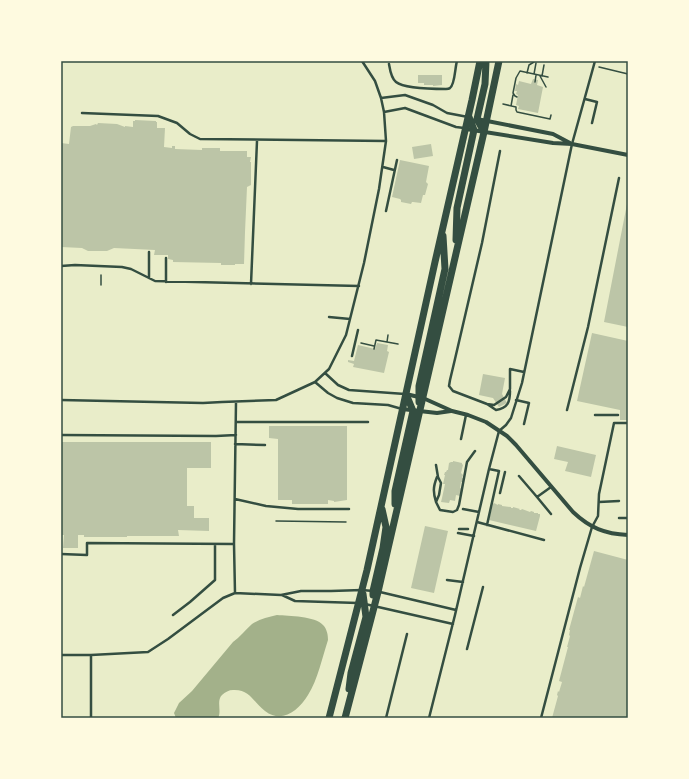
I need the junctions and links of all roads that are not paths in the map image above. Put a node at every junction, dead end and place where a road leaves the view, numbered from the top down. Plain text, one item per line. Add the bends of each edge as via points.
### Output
1 (362, 61) edge
2 (480, 61) edge
3 (486, 61) edge
4 (498, 61) edge
5 (595, 61) edge
6 (456, 63) edge
7 (389, 64) dead end
8 (381, 98) junction
9 (585, 99) junction
10 (384, 112) junction
11 (82, 113) dead end
12 (468, 117) junction
13 (477, 119) junction
14 (486, 121) junction
15 (592, 123) dead end
16 (466, 129) junction
17 (474, 130) junction
18 (484, 132) junction
19 (257, 140) junction
20 (386, 142) junction
21 (572, 144) junction
22 (500, 151) dead end
23 (628, 155) edge
24 (397, 160) dead end
25 (383, 167) junction
26 (394, 170) junction
27 (619, 178) dead end
28 (386, 211) dead end
29 (443, 227) junction
30 (149, 252) dead end
31 (456, 255) junction
32 (166, 258) dead end
33 (61, 266) edge
34 (149, 279) junction
35 (166, 282) junction
36 (251, 284) junction
37 (358, 286) junction
38 (329, 317) dead end
39 (350, 320) junction
40 (358, 330) dead end
41 (352, 356) dead end
42 (524, 372) junction
43 (324, 373) junction
44 (315, 382) junction
45 (510, 389) junction
46 (406, 394) junction
47 (421, 397) junction
48 (61, 400) edge
49 (516, 400) junction
50 (236, 402) junction
51 (486, 404) junction
52 (402, 409) junction
53 (567, 410) dead end
54 (416, 411) junction
55 (452, 411) junction
56 (466, 415) junction
57 (594, 415) dead end
58 (618, 415) dead end
59 (236, 422) junction
60 (368, 422) dead end
61 (628, 423) edge
62 (524, 424) dead end
63 (499, 430) junction
64 (61, 435) edge
65 (236, 435) junction
66 (461, 439) dead end
67 (236, 444) junction
68 (266, 445) dead end
69 (475, 451) dead end
70 (436, 465) dead end
71 (489, 469) junction
72 (505, 472) dead end
73 (519, 476) dead end
74 (438, 477) junction
75 (551, 487) junction
76 (500, 493) dead end
77 (536, 497) junction
78 (235, 500) junction
79 (619, 501) dead end
80 (436, 502) junction
81 (599, 502) junction
82 (381, 505) junction
83 (349, 509) dead end
84 (463, 509) dead end
85 (479, 512) junction
86 (551, 514) dead end
87 (619, 518) dead end
88 (628, 518) edge
89 (477, 522) junction
90 (486, 524) junction
91 (592, 527) junction
92 (459, 529) dead end
93 (468, 529) dead end
94 (458, 533) dead end
95 (628, 535) edge
96 (474, 536) junction
97 (544, 540) dead end
98 (215, 544) junction
99 (234, 544) junction
100 (61, 554) edge
101 (448, 580) dead end
102 (463, 582) junction
103 (483, 587) dead end
104 (362, 590) junction
105 (235, 592) junction
106 (376, 592) junction
107 (282, 595) junction
108 (361, 604) junction
109 (374, 606) junction
110 (456, 610) junction
111 (173, 615) dead end
112 (453, 624) junction
113 (407, 634) dead end
114 (467, 649) dead end
115 (61, 654) edge
116 (91, 655) junction
117 (346, 715) edge
118 (91, 718) edge
119 (329, 718) edge
120 (386, 718) edge
121 (429, 718) edge
122 (541, 718) edge

1 - 8 lane via 375,80
2 - 12 main road
3 - 13 main road via 485,84
4 - 14 main road
5 - 9 lane
6 - 7 lane via 452,86 446,89 399,84 390,72
8 - 10 lane
8 - 12 lane via 405,94 447,113
9 - 15 lane via 597,102
9 - 21 lane
10 - 16 lane via 405,108
10 - 20 lane
11 - 19 lane via 158,116 176,123 200,139
12 - 13 street
12 - 16 main road
12 - 17 main road
13 - 14 street
13 - 18 main road
14 - 18 main road
14 - 21 street via 553,134
16 - 17 street
16 - 29 main road
17 - 18 street
17 - 31 main road via 457,208
18 - 21 street
18 - 31 main road
19 - 20 lane
19 - 36 lane
20 - 25 lane
21 - 23 street
21 - 42 lane
22 - 51 lane via 449,386 453,391
24 - 26 lane
25 - 26 lane
25 - 37 lane
26 - 28 lane
27 - 53 lane via 588,327
29 - 46 main road
29 - 47 main road via 445,269 419,386
30 - 34 lane
31 - 47 main road
32 - 35 lane
33 - 34 lane via 122,267
34 - 35 lane
35 - 36 lane
36 - 37 lane
37 - 39 lane
38 - 39 lane
39 - 43 lane via 334,360
40 - 41 lane
42 - 45 lane via 510,369
42 - 49 lane
43 - 44 lane
43 - 46 lane via 338,385 349,390
44 - 50 lane via 276,400
44 - 52 lane via 337,398 353,403 388,405
45 - 51 lane via 506,398 494,405
45 - 51 lane via 510,401 500,409 496,410
46 - 47 street
46 - 52 main road
46 - 54 main road
47 - 54 main road
47 - 55 street
48 - 50 lane
49 - 62 lane via 529,403
49 - 63 lane via 511,418
50 - 59 lane
52 - 54 street
52 - 82 main road
54 - 55 street
54 - 106 main road via 396,491 393,526
55 - 56 street
56 - 63 street
56 - 66 lane
57 - 58 lane
59 - 60 lane
59 - 65 lane
61 - 81 lane via 614,423
63 - 71 lane
63 - 75 street via 516,445
64 - 65 lane
65 - 67 lane
67 - 68 lane
67 - 78 lane
69 - 80 lane via 467,462 457,510 440,510
70 - 74 lane
71 - 85 lane
71 - 90 lane via 499,471
72 - 76 lane
73 - 77 lane
74 - 80 lane via 433,493
74 - 80 lane via 441,483
75 - 77 lane
75 - 91 street via 572,512
77 - 86 lane
78 - 83 lane via 298,509
78 - 99 lane
79 - 81 lane
81 - 91 lane via 598,516
82 - 104 main road
82 - 106 main road via 386,527
84 - 85 lane
85 - 89 lane
87 - 88 lane
89 - 90 lane
89 - 96 lane
90 - 97 lane
91 - 95 street via 604,532
91 - 122 lane
92 - 93 lane
94 - 96 lane
96 - 102 lane
98 - 99 lane
98 - 100 lane via 87,543 87,555
98 - 111 lane via 215,580
99 - 105 lane
101 - 102 lane
102 - 110 lane
103 - 114 lane
104 - 106 lane
104 - 107 lane via 301,591
104 - 108 main road
105 - 107 lane
105 - 116 lane via 148,652
106 - 109 main road
106 - 110 lane
107 - 108 lane via 295,601
108 - 109 lane
108 - 117 main road via 366,617 351,673
108 - 119 main road
109 - 112 lane
109 - 117 main road
110 - 112 lane
112 - 121 lane
113 - 120 lane
115 - 116 lane
116 - 118 lane

